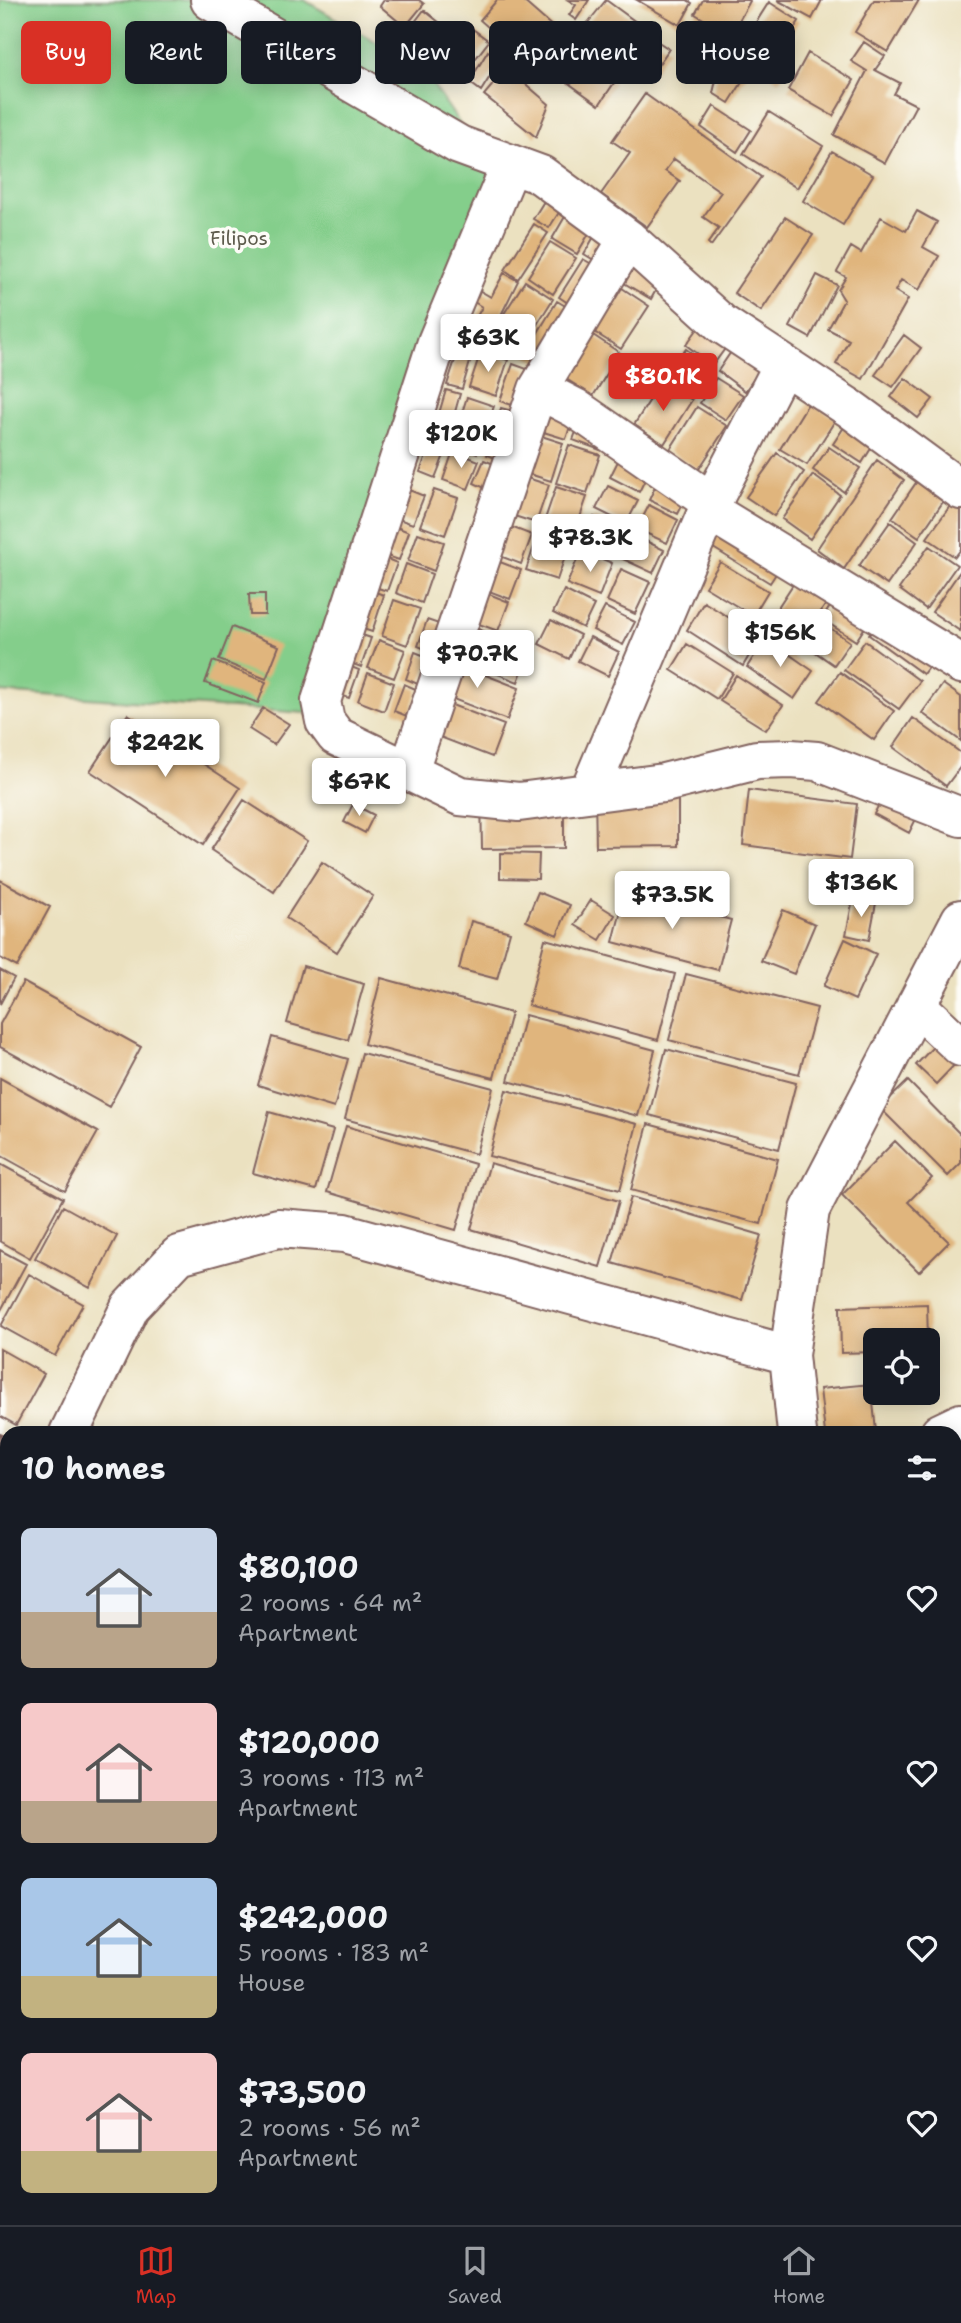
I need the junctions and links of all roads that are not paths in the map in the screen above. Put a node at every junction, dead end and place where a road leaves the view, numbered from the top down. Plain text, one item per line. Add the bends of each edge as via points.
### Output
1 (210, 0) edge
2 (511, 164) junction
3 (628, 239) junction
4 (783, 365) junction
5 (538, 389) junction
6 (961, 490) edge
7 (709, 506) junction
8 (961, 664) edge
9 (409, 770) junction
10 (589, 792) junction
11 (961, 817) edge
12 (961, 919) edge
13 (916, 1005) junction
14 (961, 1047) edge
15 (789, 1355) junction
16 (72, 1426) edge
17 (796, 1426) edge

1 - 2 street via 459,145
2 - 3 street via 541,175
2 - 9 street via 437,342 321,701 325,721 336,736
3 - 4 street via 722,324
3 - 5 street
4 - 6 street
4 - 7 street
5 - 7 street via 575,408
5 - 9 street
7 - 8 street
7 - 10 street
9 - 10 street via 460,796 519,803
10 - 11 street via 664,783 757,760 791,759 817,761
12 - 13 street
13 - 14 street
13 - 15 street via 810,1210
15 - 16 street via 345,1233 278,1228 179,1255 130,1307
15 - 17 street

